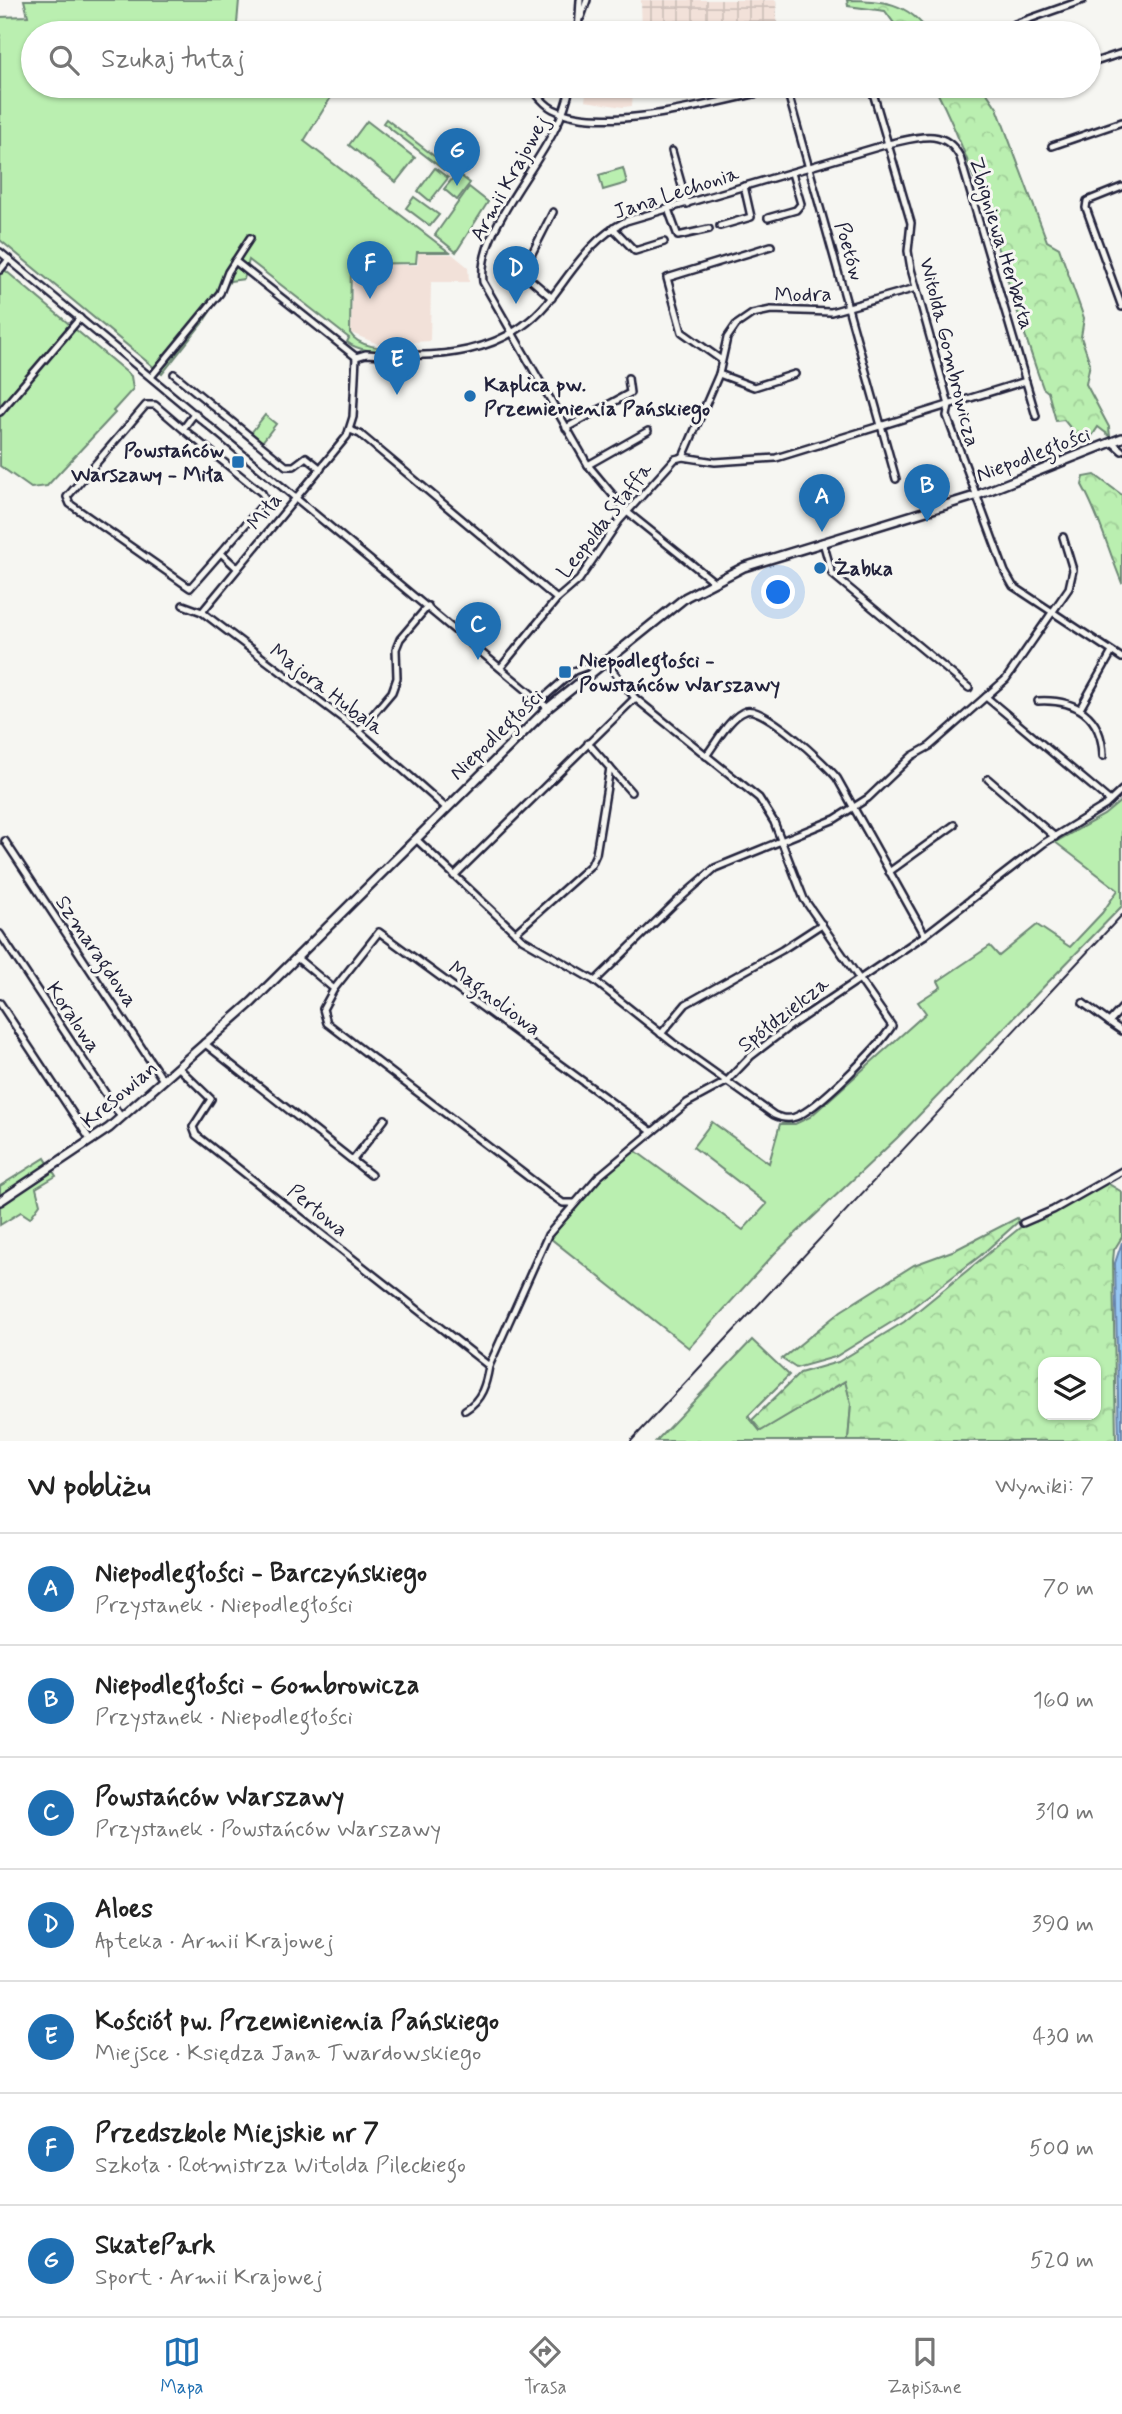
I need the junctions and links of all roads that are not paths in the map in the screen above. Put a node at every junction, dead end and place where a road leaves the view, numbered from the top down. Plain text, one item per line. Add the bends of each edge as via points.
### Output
1 (579, 0) edge
2 (587, 0) edge
3 (1083, 0) edge
4 (580, 20) joint
5 (1024, 21) edge
6 (1122, 53) edge
7 (1101, 60) edge
8 (541, 98) edge
9 (567, 98) edge
10 (727, 98) edge
11 (789, 98) edge
12 (875, 98) edge
13 (563, 112) junction
14 (1122, 122) edge
15 (888, 144) junction
16 (1052, 146) dead end
17 (672, 151) dead end
18 (809, 168) junction
19 (792, 173) junction
20 (744, 186) junction
21 (1122, 187) edge
22 (687, 204) junction
23 (668, 209) junction
24 (553, 212) dead end
25 (768, 218) dead end
26 (720, 226) dead end
27 (613, 228) junction
28 (709, 229) dead end
29 (250, 238) dead end
30 (664, 242) dead end
31 (771, 246) dead end
32 (0, 252) edge
33 (9, 259) junction
34 (235, 261) junction
35 (0, 270) edge
36 (916, 288) junction
37 (552, 298) junction
38 (850, 307) junction
39 (1122, 307) edge
40 (80, 318) junction
41 (511, 332) junction
42 (356, 357) junction
43 (720, 359) junction
44 (174, 374) dead end
45 (719, 374) junction
46 (795, 374) dead end
47 (151, 377) junction
48 (628, 378) dead end
49 (1026, 381) junction
50 (187, 384) junction
51 (176, 397) junction
52 (949, 405) junction
53 (0, 412) edge
54 (195, 413) junction
55 (1036, 416) dead end
56 (881, 425) junction
57 (566, 428) junction
58 (183, 429) junction
59 (350, 430) junction
60 (648, 431) dead end
61 (1122, 438) edge
62 (1112, 442) junction
63 (1122, 451) edge
64 (683, 457) junction
65 (588, 465) junction
66 (321, 469) junction
67 (896, 480) dead end
68 (975, 496) junction
69 (297, 497) junction
70 (627, 512) junction
71 (1063, 537) dead end
72 (823, 542) junction
73 (222, 554) junction
74 (237, 568) junction
75 (713, 581) junction
76 (557, 599) junction
77 (183, 605) dead end
78 (428, 606) junction
79 (202, 612) junction
80 (1052, 612) junction
81 (1112, 652) junction
82 (1122, 659) edge
83 (604, 660) junction
84 (502, 666) junction
85 (969, 688) dead end
86 (986, 697) junction
87 (635, 698) junction
88 (540, 701) junction
89 (1038, 702) dead end
90 (1081, 707) junction
91 (548, 708) junction
92 (359, 731) junction
93 (588, 743) junction
94 (1103, 755) dead end
95 (706, 756) junction
96 (610, 768) junction
97 (988, 779) dead end
98 (1122, 790) edge
99 (631, 792) dead end
100 (1110, 802) junction
101 (445, 807) junction
102 (853, 809) junction
103 (954, 825) dead end
104 (1055, 836) junction
105 (416, 839) junction
106 (780, 840) junction
107 (5, 841) dead end
108 (889, 872) junction
109 (454, 876) junction
110 (822, 924) junction
111 (515, 933) junction
112 (0, 934) edge
113 (925, 935) junction
114 (297, 958) junction
115 (859, 977) junction
116 (595, 981) junction
117 (334, 989) junction
118 (252, 1002) joint
119 (0, 1003) edge
120 (1083, 1003) dead end
121 (1122, 1007) edge
122 (1109, 1022) junction
123 (1122, 1031) edge
124 (660, 1034) junction
125 (204, 1043) junction
126 (177, 1067) junction
127 (163, 1080) junction
128 (726, 1083) junction
129 (121, 1117) junction
130 (386, 1119) dead end
131 (650, 1131) junction
132 (91, 1141) junction
133 (353, 1160) junction
134 (1122, 1171) edge
135 (371, 1175) dead end
136 (0, 1201) edge
137 (575, 1203) junction
138 (1023, 1223) dead end
139 (489, 1366) junction
140 (465, 1410) dead end

1 - 4 street
2 - 4 street
3 - 5 street
6 - 7 street
8 - 13 street
9 - 13 street, Armii Krajowej
10 - 13 street via 614,119
11 - 18 street, Poetów
12 - 15 street, Witolda Gombrowicza
13 - 41 street, Armii Krajowej via 485,249 483,282
14 - 16 street
15 - 18 street, Zbigniewa Herberta
15 - 36 street, Witolda Gombrowicza via 911,223 908,251
15 - 49 street, Zbigniewa Herberta via 932,134 958,152
17 - 22 street
18 - 19 street, Jana Lechonia
18 - 38 street, Poetów
19 - 20 street, Jana Lechonia
19 - 25 street via 801,204 796,210
20 - 22 street, Jana Lechonia
20 - 26 street via 751,217
21 - 39 street via 1087,201 1086,208
22 - 23 street, Jana Lechonia
23 - 27 street, Jana Lechonia
23 - 28 street via 678,236
24 - 37 street via 525,267 530,279
27 - 30 street via 635,251
27 - 37 street, Jana Lechonia via 588,249
29 - 34 street
31 - 43 street via 667,278 682,332
32 - 33 street
33 - 35 street
33 - 40 street
34 - 42 street
34 - 47 street via 220,293
36 - 38 street
36 - 52 street, Witolda Gombrowicza
37 - 41 street, Jana Lechonia
38 - 43 street, Modra via 831,312 771,310 752,314 736,325
38 - 56 street, Poetów
40 - 47 street
40 - 53 street
41 - 42 street, Jana Lechonia via 457,354
41 - 57 street, Armii Krajowej
42 - 59 street
43 - 45 street, Modra
44 - 50 street
45 - 46 street via 754,387
45 - 64 street, Modra
47 - 51 street
48 - 57 street via 630,393
49 - 52 street
49 - 55 street, Zbigniewa Herberta
50 - 51 street
50 - 66 street via 286,466 294,467 306,457
51 - 54 street
52 - 56 street
52 - 68 street, Witolda Gombrowicza via 947,416
54 - 58 street
54 - 69 street
56 - 64 street via 776,458 715,462
56 - 67 street
57 - 65 street, Armii Krajowej
58 - 73 street via 265,497 264,505
58 - 73 street via 155,405 146,405 67,499 190,588
59 - 66 street, Miła
59 - 76 street
60 - 65 street
61 - 62 street, Niepodległości
62 - 63 street
62 - 68 street, Niepodległości
64 - 70 street, Leopolda Staffa via 667,464
65 - 70 street, Armii Krajowej
66 - 69 street, Miła
68 - 72 street, Niepodległości
68 - 80 street, Witolda Gombrowicza via 1013,586
69 - 74 street, Miła
69 - 78 street
70 - 75 street, Armii Krajowej
70 - 76 street, Leopolda Staffa via 579,580
71 - 80 street via 1073,570 1069,587
72 - 75 street, Niepodległości
72 - 85 street via 832,574
73 - 74 street
74 - 79 street, Miła
75 - 83 street, Niepodległości via 668,609
76 - 84 street, Leopolda Staffa
77 - 79 street, Majora Hubala
78 - 84 street
78 - 92 street via 400,639 392,692
79 - 92 street, Majora Hubala
80 - 81 street, Witolda Gombrowicza
80 - 86 street via 1006,679
81 - 82 street, Witolda Gombrowicza
81 - 90 street
83 - 87 street
83 - 88 street via 573,671
83 - 91 street, Niepodległości
84 - 88 street
86 - 100 street
86 - 102 street
87 - 93 street
87 - 95 street
88 - 91 street
89 - 90 street
90 - 94 street via 1100,733
91 - 101 street, Niepodległości
92 - 101 street, Majora Hubala
93 - 96 street
93 - 109 street
95 - 102 street via 735,719 752,710 765,715 826,763
95 - 106 street via 759,798
96 - 99 street
96 - 111 street via 591,865
97 - 104 street
98 - 100 street
100 - 104 street, Spółdzielcza
101 - 105 street, Niepodległości
102 - 106 street
102 - 108 street
103 - 108 street
104 - 113 street, Spółdzielcza
105 - 109 street
105 - 114 street, Niepodległości
106 - 110 street via 804,899
106 - 116 street via 715,867
107 - 127 street, Szmaragdowa
108 - 113 street
109 - 111 street
110 - 115 street
110 - 124 street via 686,1004
111 - 116 street
112 - 129 street, Koralowa
113 - 115 street, Spółdzielcza
114 - 117 street
114 - 118 street, Niepodległości
115 - 128 street, Spółdzielcza via 751,1056
115 - 128 street via 892,1026 878,1045 797,1117 774,1115
116 - 124 street
117 - 131 street, Magnoliowa via 379,932
117 - 137 street, Magnoliowa via 323,1009 327,1023 553,1196
118 - 125 street, Kresowian
119 - 132 street
120 - 122 street
121 - 122 street
122 - 123 street
124 - 128 street
125 - 126 street, Kresowian
125 - 133 street
126 - 127 street, Kresowian
126 - 139 street, Perłowa via 211,1099 194,1127 196,1135
127 - 129 street, Kresowian
128 - 131 street, Spółdzielcza via 687,1103
129 - 132 street, Kresowian
130 - 133 street
131 - 137 street, Spółdzielcza
132 - 136 street, Kresowian
133 - 135 street
134 - 138 street
137 - 139 street, Spółdzielcza via 548,1235
139 - 140 street, Spółdzielcza via 486,1385 475,1404

